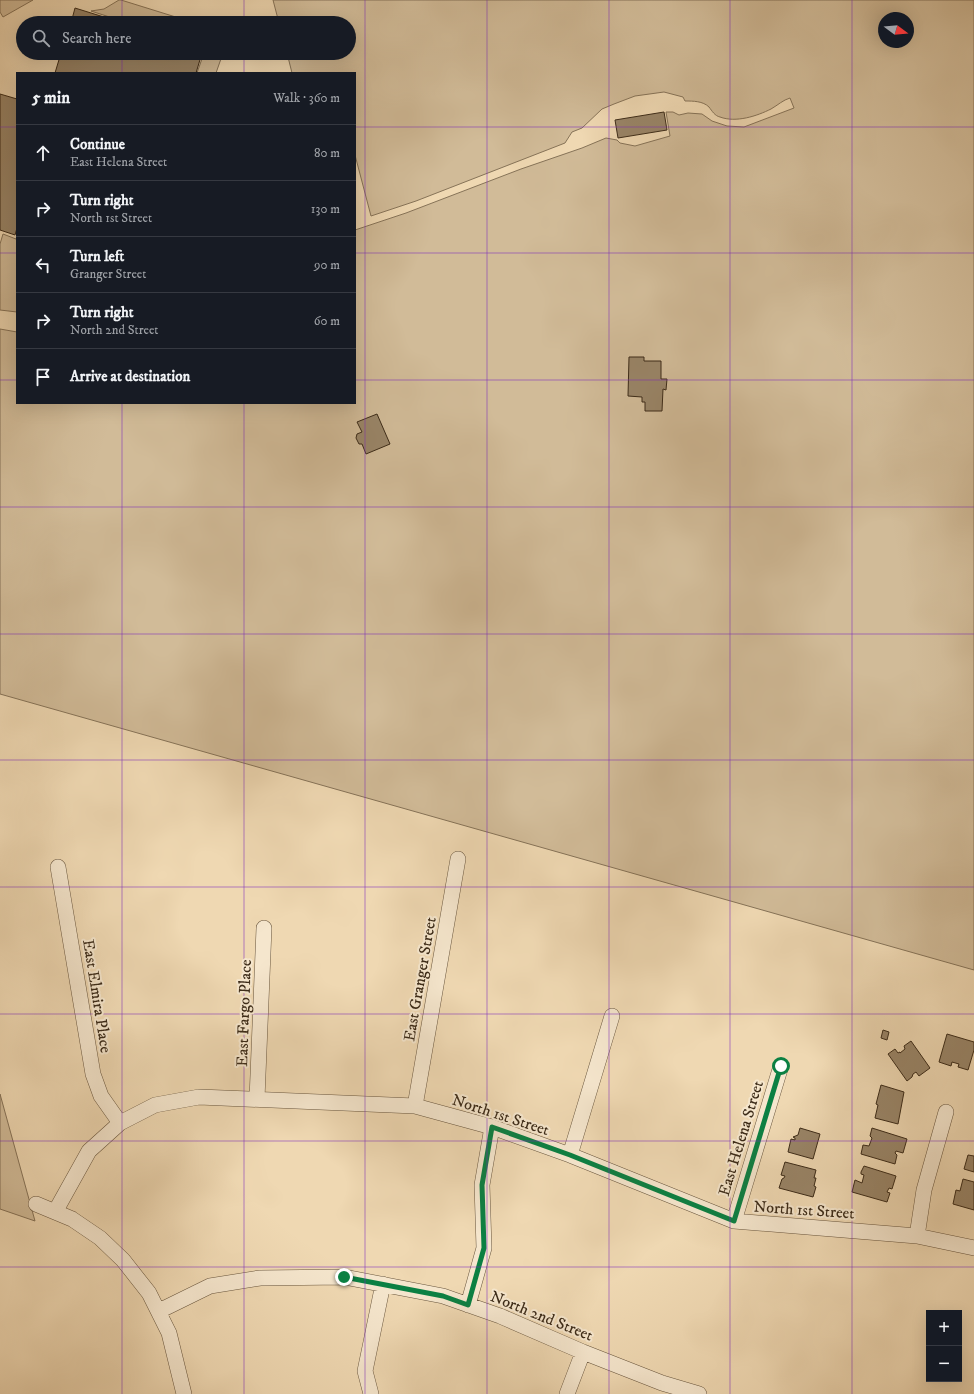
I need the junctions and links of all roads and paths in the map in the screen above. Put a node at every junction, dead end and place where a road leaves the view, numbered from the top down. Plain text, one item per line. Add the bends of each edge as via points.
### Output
1 (458, 859) dead end
2 (58, 867) dead end
3 (264, 928) dead end
4 (612, 1016) dead end
5 (781, 1066) dead end
6 (257, 1099) junction
7 (414, 1106) junction
8 (946, 1112) dead end
9 (120, 1123) junction
10 (492, 1127) junction
11 (570, 1155) junction
12 (36, 1204) dead end
13 (55, 1212) junction
14 (734, 1221) junction
15 (917, 1236) junction
16 (974, 1248) edge
17 (382, 1284) junction
18 (468, 1305) junction
19 (159, 1311) junction
20 (583, 1352) junction
21 (184, 1394) edge
22 (371, 1394) edge
23 (567, 1394) edge
24 (699, 1394) edge

1 - 7 street, East Granger Street
2 - 9 street, East Elmira Place via 93,1074 101,1096
3 - 6 street, East Fargo Place
4 - 11 street
5 - 14 street, East Helena Street
6 - 7 street, North 1st Street
6 - 9 street, North 1st Street via 198,1097 155,1105
7 - 10 street, North 1st Street
8 - 15 street via 924,1190
9 - 13 street, North 1st Street via 89,1151
10 - 11 street, North 1st Street
10 - 18 street via 482,1185 484,1248
11 - 14 street, North 1st Street
12 - 13 street
13 - 19 street via 72,1219 100,1238 123,1260 149,1293
14 - 15 street, North 1st Street
15 - 16 street, North 1st Street
17 - 18 street, North 2nd Street via 443,1296
17 - 19 street, North 2nd Street via 344,1277 260,1278 210,1286
17 - 22 street via 365,1371
18 - 20 street, North 2nd Street
19 - 21 street via 169,1333
20 - 23 street
20 - 24 street, North 2nd Street via 662,1383

